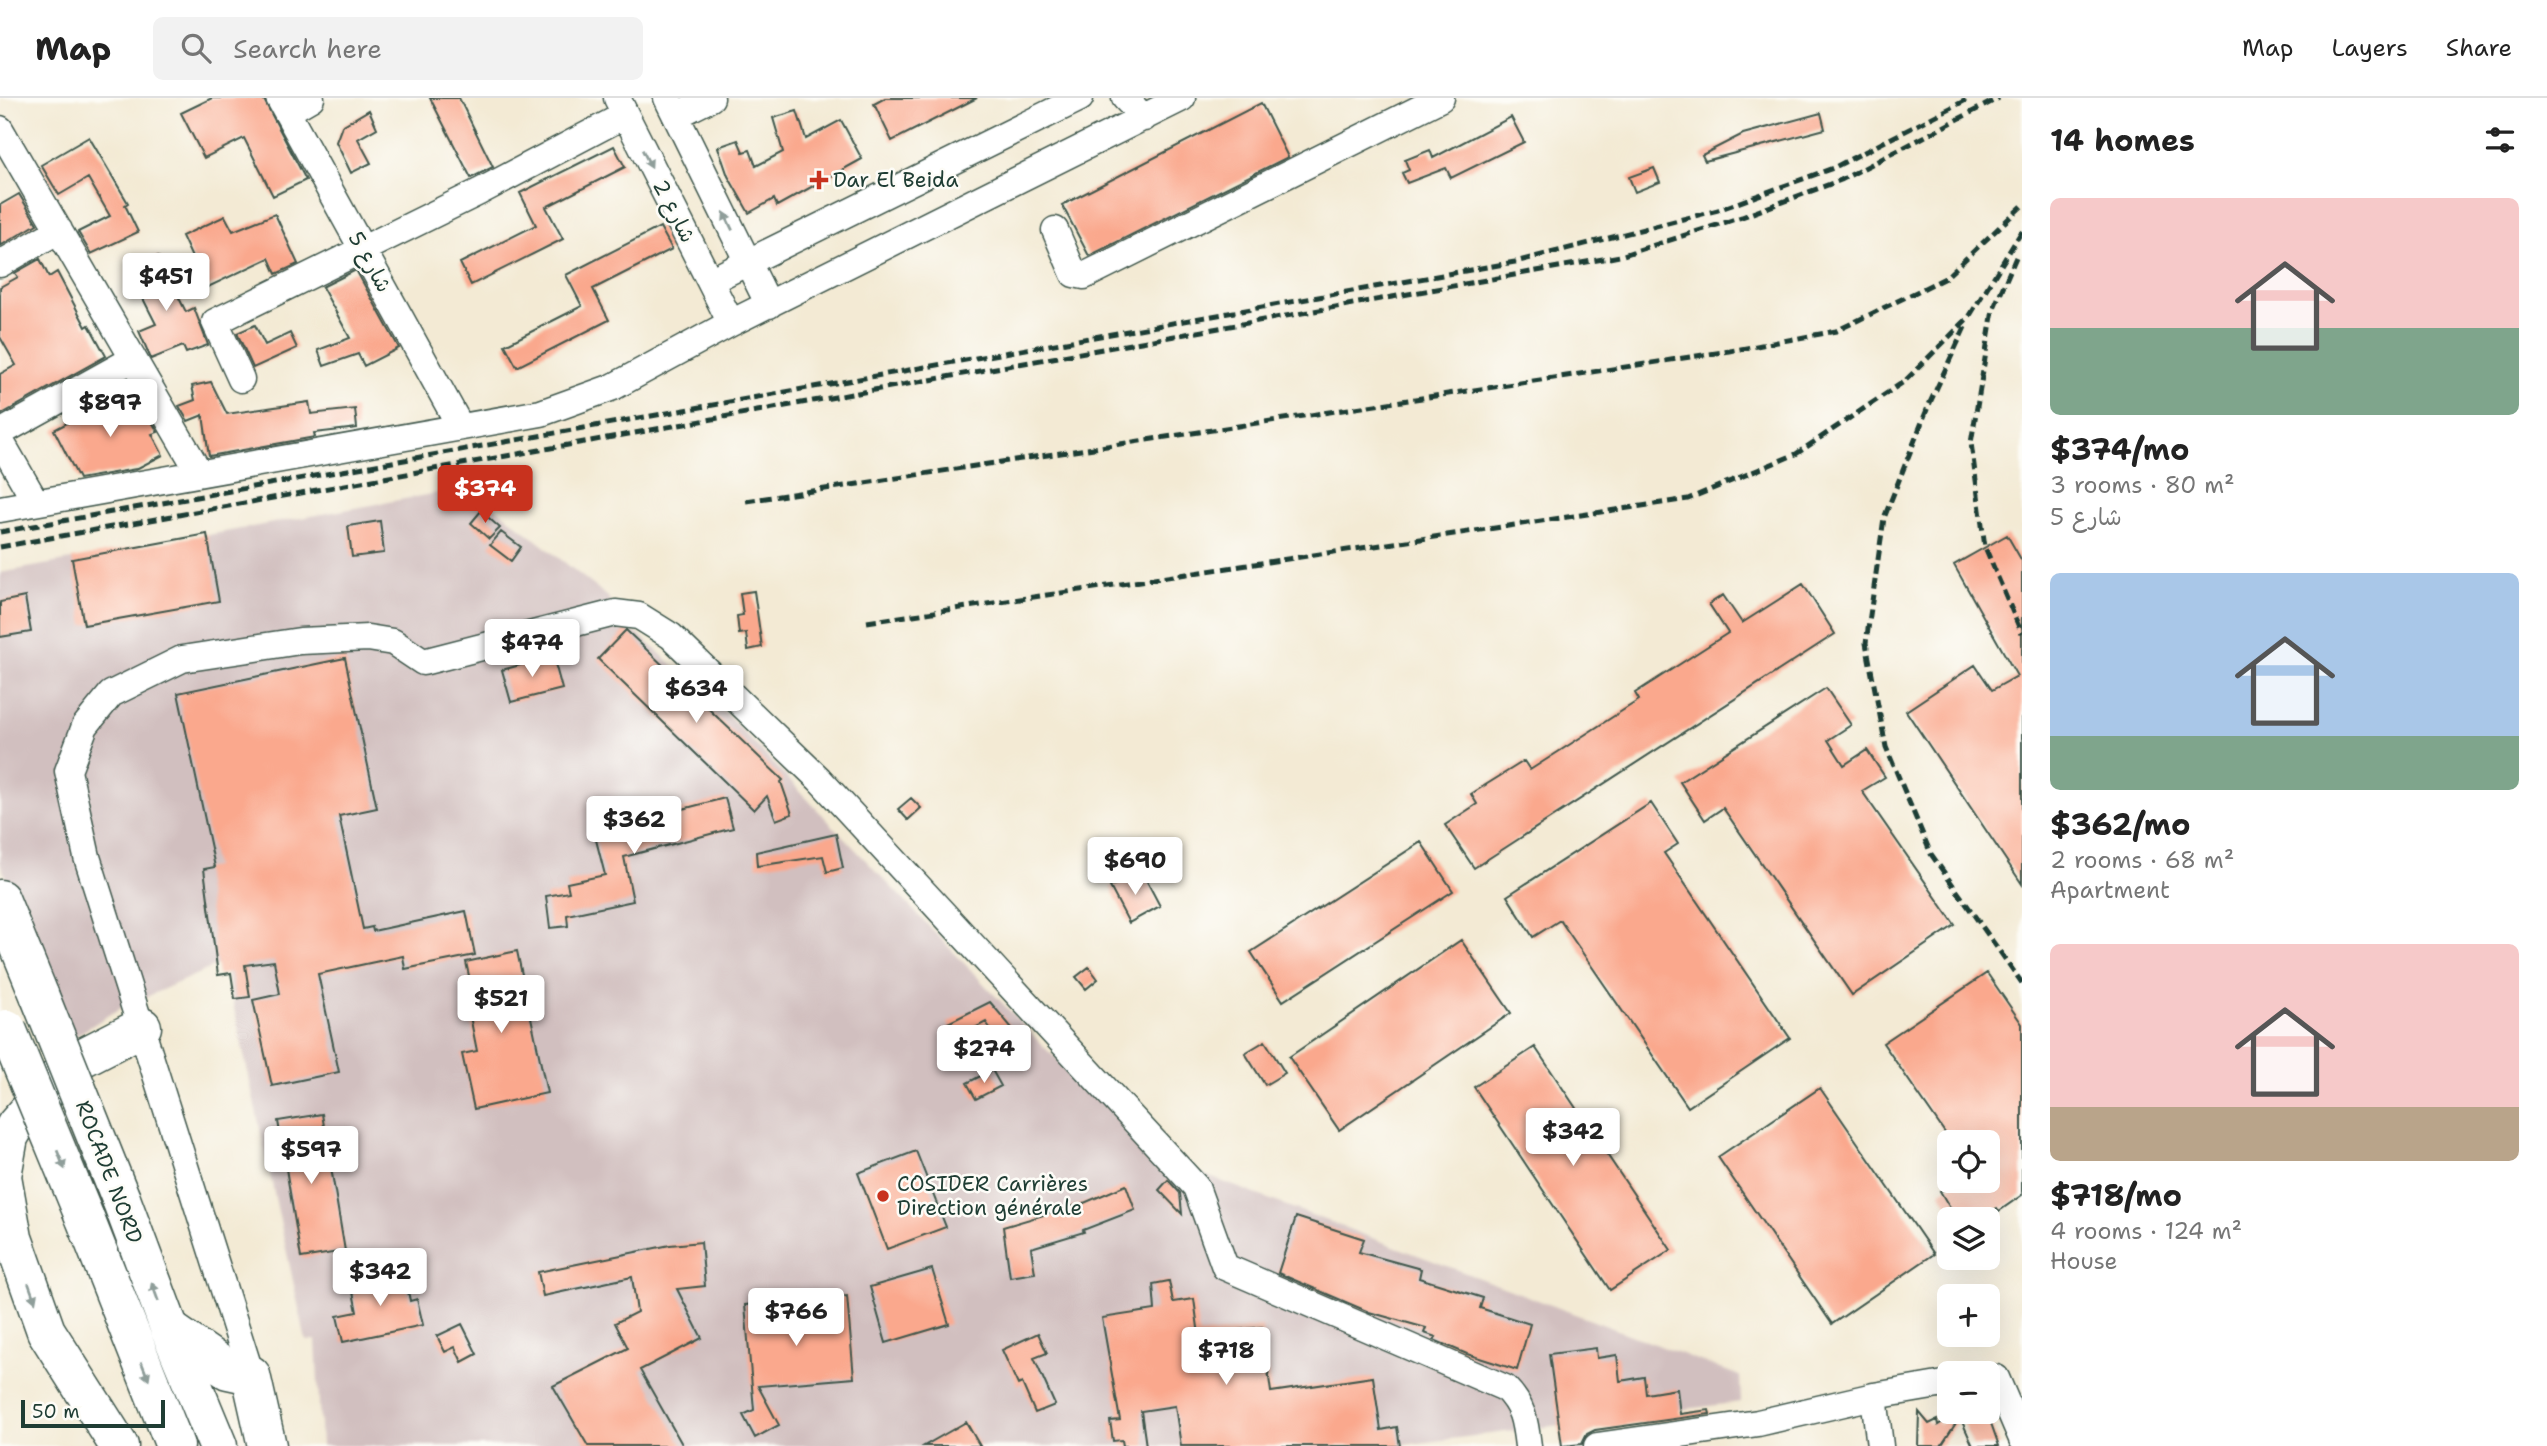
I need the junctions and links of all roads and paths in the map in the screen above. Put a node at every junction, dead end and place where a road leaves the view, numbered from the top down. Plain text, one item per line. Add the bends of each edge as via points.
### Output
1 (312, 98) edge
2 (711, 98) edge
3 (1080, 98) edge
4 (1125, 98) edge
5 (1182, 98) edge
6 (1441, 98) edge
7 (283, 105) edge
8 (621, 106) edge
9 (672, 107) edge
10 (1144, 118) junction
11 (0, 129) edge
12 (59, 230) junction
13 (1055, 230) dead end
14 (362, 247) junction
15 (748, 263) junction
16 (0, 264) edge
17 (710, 281) junction
18 (769, 304) junction
19 (731, 323) junction
20 (133, 359) junction
21 (242, 379) dead end
22 (460, 426) junction
23 (0, 433) edge
24 (0, 440) edge
25 (199, 472) junction
26 (35, 501) junction
27 (0, 509) edge
28 (0, 899) edge
29 (4, 1020) edge
30 (142, 1027) junction
31 (170, 1330) junction
32 (251, 1375) junction
33 (2002, 1377) edge
34 (1937, 1385) edge
35 (1874, 1396) junction
36 (2022, 1438) edge
37 (119, 1446) edge
38 (175, 1446) edge
39 (218, 1446) edge
40 (267, 1446) edge
41 (1528, 1446) edge
42 (1597, 1446) edge
43 (1880, 1446) edge

1 - 7 street
2 - 9 street
3 - 15 street
4 - 10 street
5 - 10 street
6 - 13 street via 1084,276 1074,274
7 - 14 street, شارع 5
8 - 14 street via 479,192
8 -> 17 street, شارع 2
15 -> 9 street, شارع 2
10 - 18 street
11 - 12 street
12 - 16 street
12 - 20 street
14 - 21 street via 215,321
14 - 22 street, شارع 5
15 - 17 street
15 - 18 street, شارع 2
17 - 19 street, شارع 2
18 - 19 street
19 - 22 street via 613,387 541,413
20 - 23 street
20 - 25 street
22 - 25 street
24 - 26 street
25 - 26 street
26 - 27 street
31 -> 28 highway, ROCADE NORD, bridge
29 -> 38 highway, ROCADE NORD, bridge
30 - 32 street
30 -> 37 highway via 70,1064 16,1125 9,1137 2,1176 13,1238 46,1331
30 - 41 street via 100,904 68,771 85,726 111,694 182,659 211,652 368,638 393,642 423,662 615,613 639,616 671,636 819,779 1166,1150 1196,1187 1226,1267 1505,1388 1519,1403
31 - 32 highway via 228,1370
31 - 39 highway, ROCADE NORD
32 - 40 highway
33 - 36 street
34 - 35 street
35 - 42 street via 1758,1423
35 - 43 street

